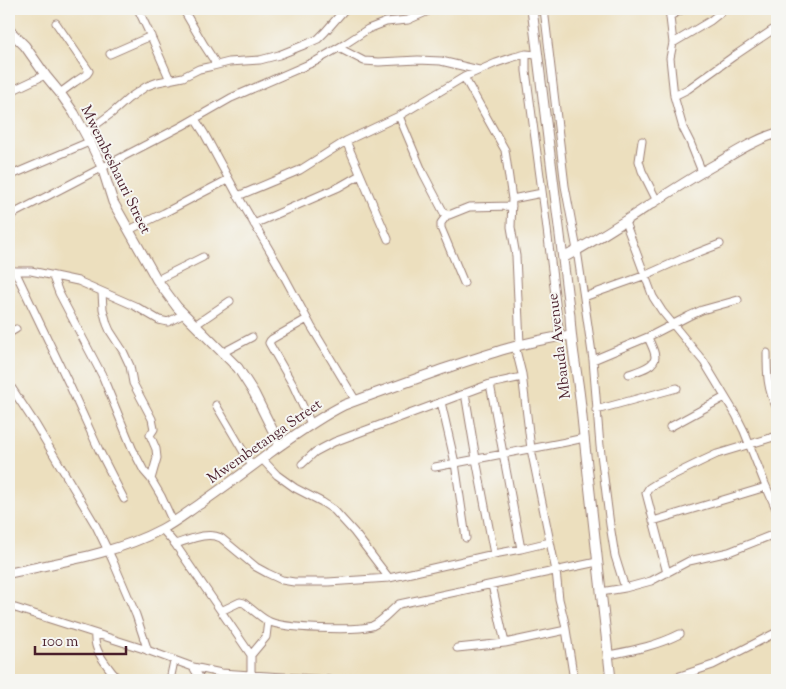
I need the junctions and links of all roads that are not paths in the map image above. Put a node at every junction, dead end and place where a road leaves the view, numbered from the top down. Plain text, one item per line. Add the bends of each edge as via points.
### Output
1 (138, 9) edge
2 (183, 9) edge
3 (345, 9) edge
4 (433, 9) edge
5 (532, 9) edge
6 (544, 9) edge
7 (683, 9) edge
8 (726, 9) edge
9 (775, 9) edge
10 (670, 12) edge
11 (777, 13) edge
12 (56, 23) dead end
13 (777, 27) edge
14 (9, 30) edge
15 (151, 36) junction
16 (673, 43) junction
17 (339, 48) junction
18 (110, 54) dead end
19 (526, 54) junction
20 (537, 55) junction
21 (217, 65) junction
22 (480, 70) junction
23 (45, 75) junction
24 (464, 77) junction
25 (170, 80) junction
26 (9, 92) edge
27 (60, 93) junction
28 (674, 96) junction
29 (399, 116) junction
30 (195, 119) junction
31 (85, 133) junction
32 (777, 133) edge
33 (346, 141) junction
34 (642, 141) dead end
35 (88, 142) junction
36 (9, 166) edge
37 (102, 167) junction
38 (702, 172) junction
39 (10, 175) edge
40 (360, 175) junction
41 (229, 179) junction
42 (542, 193) junction
43 (238, 196) junction
44 (657, 200) junction
45 (512, 202) junction
46 (447, 215) junction
47 (9, 216) edge
48 (625, 222) junction
49 (254, 224) junction
50 (128, 230) junction
51 (388, 239) dead end
52 (720, 244) dead end
53 (577, 250) junction
54 (204, 257) dead end
55 (563, 258) junction
56 (12, 271) edge
57 (646, 275) junction
58 (53, 277) junction
59 (157, 280) junction
60 (464, 283) dead end
61 (102, 293) junction
62 (584, 297) junction
63 (738, 300) dead end
64 (230, 301) dead end
65 (184, 314) junction
66 (307, 319) junction
67 (673, 324) junction
68 (195, 325) junction
69 (16, 329) dead end
70 (9, 333) edge
71 (571, 335) junction
72 (560, 336) junction
73 (252, 337) dead end
74 (648, 337) junction
75 (517, 345) junction
76 (222, 352) junction
77 (767, 353) dead end
78 (593, 360) junction
79 (629, 374) dead end
80 (522, 377) junction
81 (9, 384) edge
82 (490, 384) junction
83 (678, 388) dead end
84 (465, 393) junction
85 (725, 397) junction
86 (356, 401) junction
87 (441, 402) junction
88 (216, 405) dead end
89 (777, 408) edge
90 (596, 410) junction
91 (311, 424) junction
92 (670, 428) dead end
93 (777, 436) edge
94 (584, 438) junction
95 (750, 444) junction
96 (280, 446) junction
97 (531, 449) junction
98 (504, 454) junction
99 (262, 459) junction
100 (476, 459) junction
101 (455, 463) junction
102 (302, 464) dead end
103 (252, 466) junction
104 (435, 467) dead end
105 (151, 480) junction
106 (766, 487) junction
107 (124, 499) dead end
108 (777, 511) edge
109 (653, 521) junction
110 (173, 522) junction
111 (162, 529) junction
112 (777, 532) edge
113 (466, 538) dead end
114 (550, 542) junction
115 (175, 544) junction
116 (108, 550) junction
117 (521, 550) junction
118 (494, 554) junction
119 (597, 562) junction
120 (556, 571) junction
121 (9, 573) edge
122 (667, 573) junction
123 (389, 578) junction
124 (492, 585) junction
125 (625, 588) junction
126 (601, 592) junction
127 (9, 606) edge
128 (221, 611) junction
129 (268, 621) junction
130 (566, 630) junction
131 (777, 632) edge
132 (95, 634) junction
133 (680, 634) dead end
134 (505, 643) junction
135 (457, 648) dead end
136 (148, 651) junction
137 (251, 655) junction
138 (608, 655) junction
139 (174, 660) junction
140 (192, 667) junction
141 (251, 675) junction
142 (282, 679) edge
143 (118, 680) edge
144 (170, 680) edge
145 (201, 680) edge
146 (329, 680) edge
147 (574, 680) edge
148 (611, 680) edge
149 (668, 680) edge

1 - 15 street
2 - 21 street
3 - 21 street via 318,39 296,49 260,60
4 - 17 street via 408,20 386,22
5 - 20 street, Mbauda Avenue
6 - 53 street via 565,186
7 - 10 street
8 - 16 street
9 - 11 street
10 - 16 street
12 - 27 street via 89,71
13 - 28 street
14 - 23 street, Mwembeshauri Street via 26,46
15 - 18 street
15 - 25 street
16 - 28 street via 670,58
17 - 22 street via 364,61 441,61
17 - 30 street
19 - 20 street
19 - 22 street
19 - 42 street
20 - 55 street, Mbauda Avenue
21 - 25 street
22 - 24 street
23 - 26 street
23 - 27 street, Mwembeshauri Street
24 - 29 street
24 - 45 street via 505,150
25 - 31 street via 147,86
27 - 31 street, Mwembeshauri Street
28 - 38 street
29 - 33 street
29 - 46 street via 423,173
30 - 37 street
30 - 41 street
31 - 35 street, Mwembeshauri Street
32 - 38 street via 750,144
33 - 40 street
33 - 43 street via 300,170
34 - 44 street via 639,162
35 - 37 street, Mwembeshauri Street
35 - 39 street
36 - 39 street
37 - 47 street
37 - 50 street, Mwembeshauri Street via 113,202
38 - 44 street
40 - 49 street
40 - 51 street
41 - 43 street
41 - 50 street
42 - 45 street
42 - 72 street
43 - 49 street
44 - 48 street
45 - 46 street via 469,207
45 - 75 street
46 - 60 street via 441,228
48 - 53 street
48 - 57 street
49 - 66 street
50 - 59 street, Mwembeshauri Street
52 - 57 street
53 - 55 street
53 - 62 street
54 - 59 street
55 - 71 street, Mbauda Avenue
56 - 58 street via 31,271
56 - 107 street
57 - 62 street
57 - 67 street via 657,304
58 - 61 street via 78,281
58 - 105 street via 102,375 132,448
59 - 65 street, Mwembeshauri Street
61 - 65 street via 159,320 168,322
61 - 105 street via 107,324 123,351 134,384 153,422 154,429 150,435 157,458
62 - 78 street
63 - 67 street via 702,310
64 - 68 street
65 - 68 street, Mwembeshauri Street
66 - 86 street
66 - 91 street via 269,343
67 - 74 street
67 - 85 street via 704,362
68 - 76 street, Mwembeshauri Street
69 - 70 street
71 - 72 street, Mwembetanga Street
71 - 94 street, Mbauda Avenue
72 - 75 street, Mwembetanga Street
73 - 76 street
74 - 78 street
74 - 79 street via 655,357 653,362
75 - 80 street
75 - 86 street, Mwembetanga Street
76 - 96 street, Mwembeshauri Street via 238,368 254,393
77 - 89 street via 767,380
78 - 90 street
80 - 82 street
80 - 97 street
81 - 116 street
82 - 84 street
82 - 98 street
83 - 90 street
84 - 87 street
84 - 100 street
85 - 92 street
85 - 95 street
86 - 91 street, Mwembetanga Street via 327,413
87 - 101 street
87 - 102 street via 334,442 315,452
88 - 103 street
90 - 125 street via 615,556
91 - 96 street, Mwembetanga Street
93 - 95 street
94 - 97 street
94 - 119 street, Mbauda Avenue
95 - 106 street
95 - 109 street via 704,460 649,488 646,493
96 - 99 street, Mwembetanga Street
97 - 98 street
97 - 114 street
98 - 100 street
98 - 117 street
99 - 103 street, Mwembetanga Street
99 - 123 street via 283,480 334,510
100 - 101 street
100 - 118 street
101 - 104 street
101 - 113 street
103 - 110 street, Mwembetanga Street
105 - 110 street
106 - 108 street
106 - 109 street
109 - 122 street
110 - 111 street, Mwembetanga Street
111 - 115 street
111 - 116 street, Mwembetanga Street
112 - 122 street via 729,552 689,561
114 - 117 street
114 - 120 street
115 - 123 street via 216,536 267,574 294,582
115 - 128 street
116 - 121 street, Mwembetanga Street
116 - 136 street
117 - 118 street
118 - 123 street
119 - 120 street
119 - 126 street, Mbauda Avenue
120 - 124 street
120 - 130 street
122 - 125 street
124 - 129 street via 399,604 373,625 358,628 280,626
124 - 134 street
125 - 126 street
126 - 138 street, Mbauda Avenue
127 - 132 street
128 - 129 street via 240,602
128 - 137 street
129 - 137 street via 266,637
130 - 134 street
130 - 147 street
131 - 149 street via 713,665
132 - 136 street
132 - 143 street via 96,648
133 - 138 street via 640,650
134 - 135 street
136 - 139 street
137 - 141 street
138 - 148 street, Mbauda Avenue
139 - 140 street
139 - 144 street
140 - 141 street
140 - 145 street
141 - 142 street
142 - 146 street

